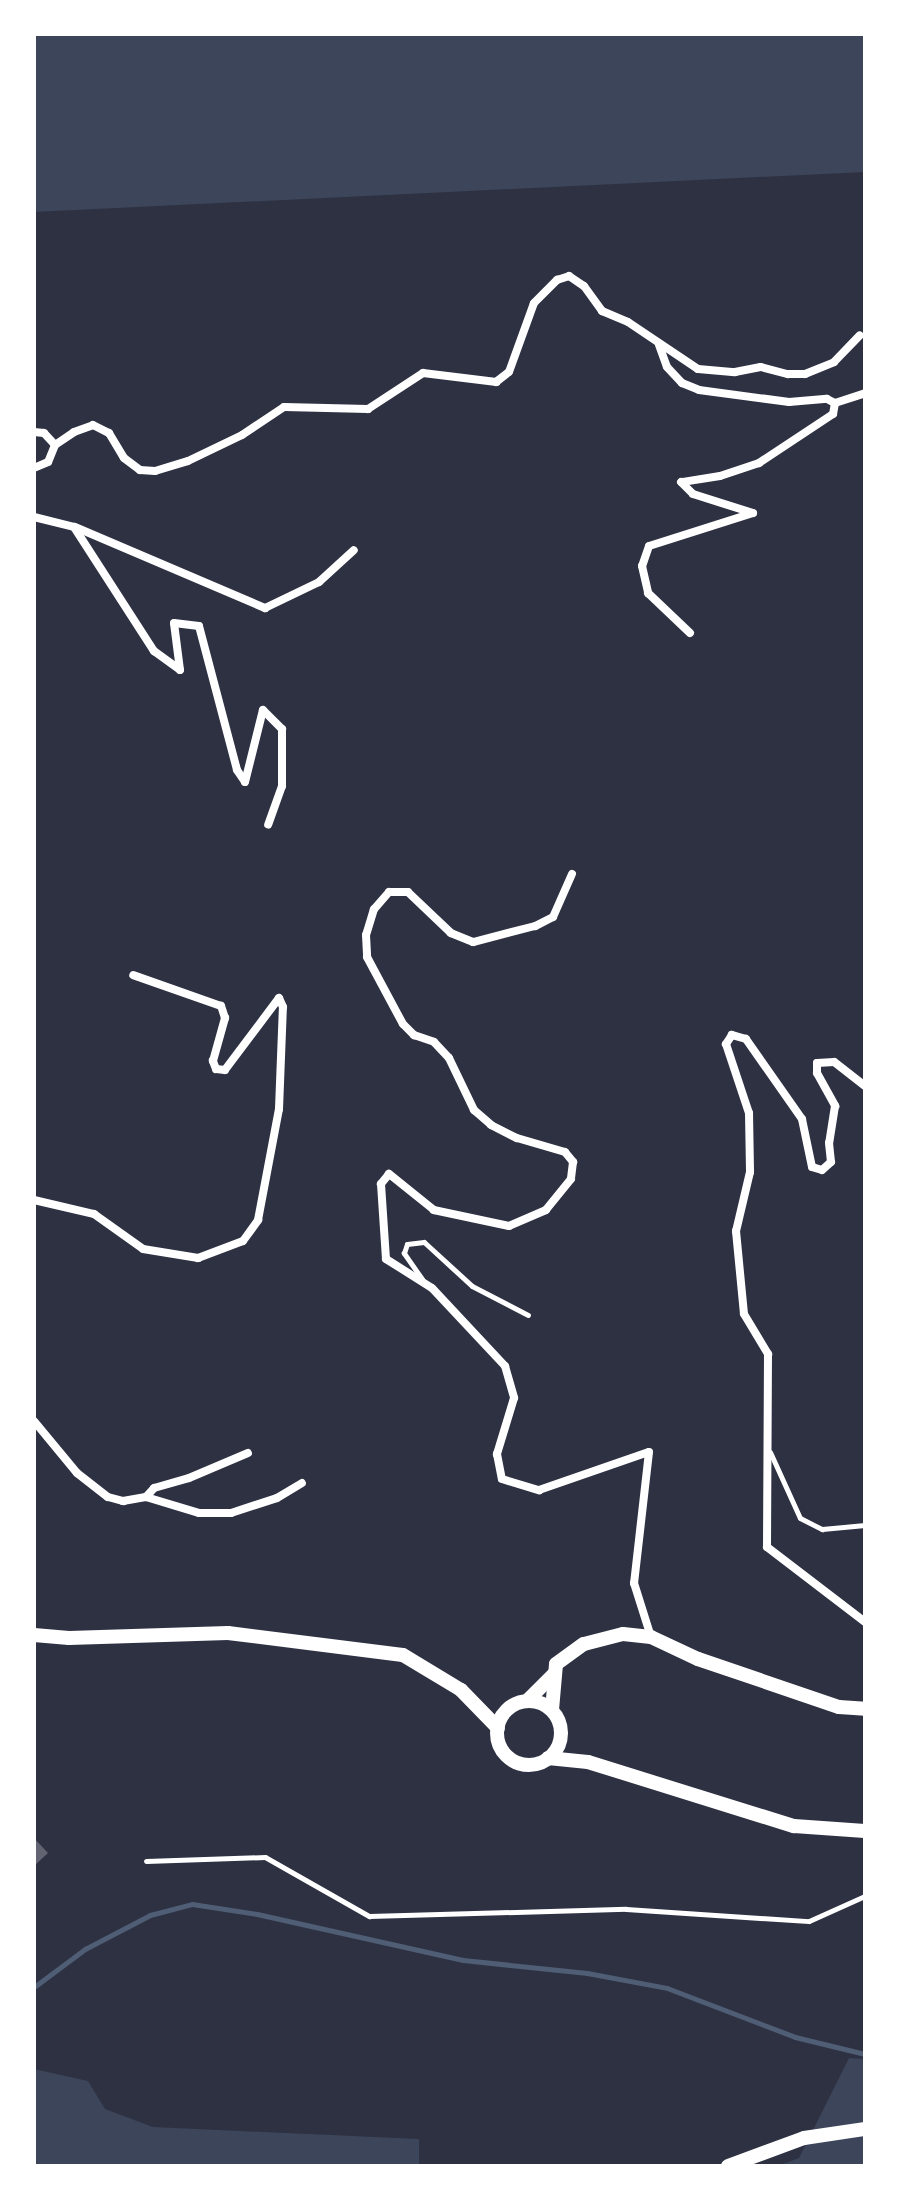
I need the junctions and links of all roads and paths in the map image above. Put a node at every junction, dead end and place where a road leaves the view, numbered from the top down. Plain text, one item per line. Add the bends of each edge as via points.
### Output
1 (860, 335) dead end
2 (659, 344) junction
3 (865, 393) edge
4 (835, 403) junction
5 (34, 432) edge
6 (55, 445) junction
7 (34, 468) edge
8 (34, 517) edge
9 (74, 527) junction
10 (354, 550) dead end
11 (690, 633) dead end
12 (268, 825) dead end
13 (572, 874) dead end
14 (133, 975) dead end
15 (865, 1086) edge
16 (34, 1200) edge
17 (432, 1288) junction
18 (528, 1315) dead end
19 (34, 1421) edge
20 (768, 1447) junction
21 (248, 1453) dead end
22 (302, 1483) dead end
23 (146, 1497) junction
24 (865, 1525) edge
25 (865, 1622) edge
26 (34, 1635) edge
27 (651, 1637) junction
28 (554, 1674) junction
29 (527, 1701) junction
30 (473, 1702) junction
31 (865, 1709) edge
32 (507, 1710) junction
33 (552, 1710) junction
34 (498, 1728) junction
35 (561, 1737) junction
36 (548, 1758) junction
37 (588, 1762) junction
38 (865, 1831) edge
39 (146, 1861) dead end
40 (865, 1896) edge
41 (865, 2129) edge
42 (728, 2166) edge

1 - 2 street via 834,362 805,374 761,367 735,372 698,369
2 - 4 street via 667,367 682,383 699,390
2 - 6 street via 602,311 584,286 569,276 557,280 534,303 509,372 496,382 423,373 368,409 284,407 242,435 155,471 140,470 124,458 109,433 93,425
3 - 4 street
4 - 11 street via 833,414 759,463 681,482 693,494 753,513 649,546 642,566 648,593
5 - 6 street via 44,433
6 - 7 street via 48,462
8 - 9 street
9 - 10 street via 265,608 319,582
9 - 12 street via 154,651 180,670 174,623 199,626 237,770 245,782 263,710 282,729 282,786
13 - 17 street via 553,917 473,942 451,933 408,892 389,892 374,909 366,935 367,957 403,1024 449,1058 482,1118 517,1138 565,1152 573,1162 571,1179 546,1210 509,1226 434,1210 389,1174 381,1184 386,1259
14 - 16 street via 221,1006 225,1018 213,1061 216,1069 225,1070 279,998 279,1109 258,1220 243,1241 198,1258 143,1249 94,1214
15 - 20 street via 834,1062 817,1063 835,1106 831,1162 822,1170 812,1167 802,1119 746,1039 732,1035 726,1044 749,1113 750,1172 736,1231 744,1314 768,1354
17 - 18 lane via 404,1253 407,1244 424,1242 472,1286
17 - 27 street via 505,1366 514,1398 497,1454 502,1479 539,1490 649,1452 634,1583
19 - 23 street via 77,1473 108,1497
20 - 24 lane via 800,1518 822,1529
20 - 25 street via 767,1547
21 - 23 street via 154,1488
22 - 23 street via 277,1498 231,1513 199,1513
26 - 30 main road via 228,1633 355,1647 403,1655
27 - 28 main road via 623,1634 584,1644 556,1664
27 - 31 main road via 698,1659 839,1707
28 - 29 main road
28 - 33 main road
29 - 32 main road
29 - 33 main road
30 - 32 main road
30 - 34 main road
32 - 34 main road
33 - 35 main road
34 - 36 main road via 499,1744 509,1757 532,1764
35 - 36 main road
35 - 37 main road
36 - 37 main road
37 - 38 main road via 794,1826
39 - 40 lane via 265,1857 369,1916 626,1909 809,1921
41 - 42 main road via 804,2138

